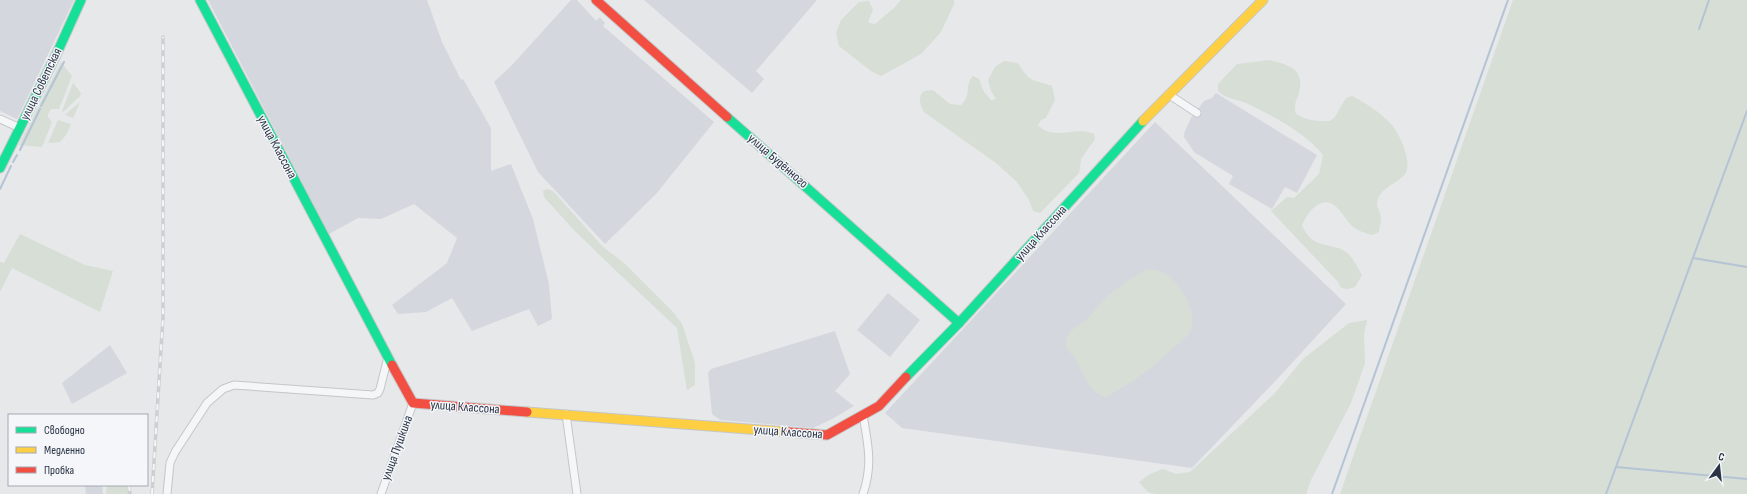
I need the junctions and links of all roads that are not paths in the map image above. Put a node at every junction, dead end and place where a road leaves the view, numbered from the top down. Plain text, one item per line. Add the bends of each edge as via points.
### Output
1 (81, 0) edge
2 (200, 0) edge
3 (596, 0) edge
4 (1263, 0) edge
5 (1168, 94) junction
6 (1197, 114) dead end
7 (0, 119) edge
8 (20, 128) junction
9 (0, 168) edge
10 (958, 323) junction
11 (388, 357) junction
12 (414, 403) junction
13 (566, 414) junction
14 (862, 415) junction
15 (167, 494) edge
16 (381, 494) edge
17 (578, 494) edge
18 (863, 494) edge

1 - 8 street, улица Советская
2 - 11 street, улица Классона
3 - 10 street, улица Будённого
4 - 5 street, улица Классона
5 - 6 street
5 - 10 street, улица Классона
7 - 8 street
8 - 9 street, улица Советская
10 - 14 street, улица Классона via 879,406
11 - 12 street, улица Классона
11 - 15 street via 380,390 373,395 234,385 223,389 207,403 175,452 170,463
12 - 13 street, улица Классона
12 - 16 street, улица Пушкина
13 - 14 street, улица Классона via 827,435
13 - 17 street
14 - 18 street via 869,452 868,479

